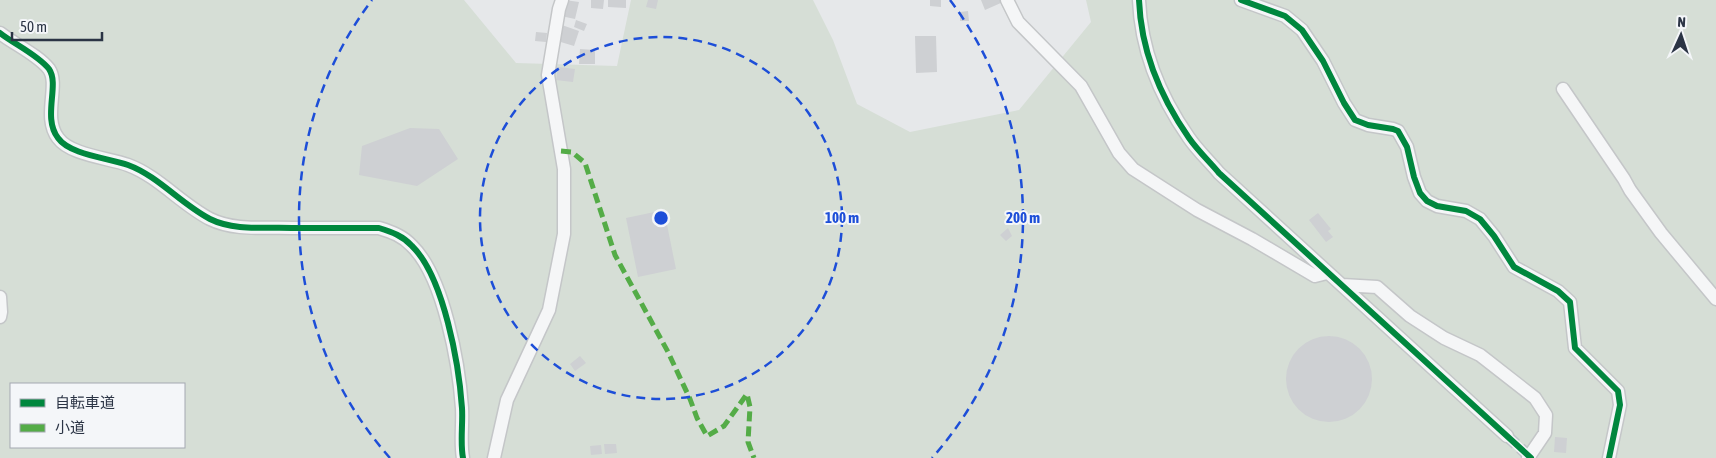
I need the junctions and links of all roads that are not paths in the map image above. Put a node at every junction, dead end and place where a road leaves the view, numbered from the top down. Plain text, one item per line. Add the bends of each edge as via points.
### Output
1 (562, 0) edge
2 (1007, 0) edge
3 (1139, 0) edge
4 (1241, 0) edge
5 (0, 33) edge
6 (1564, 89) dead end
7 (1327, 273) junction
8 (1342, 285) junction
9 (0, 297) edge
10 (1716, 299) edge
11 (0, 317) edge
12 (1507, 436) tunnel mouth
13 (463, 458) edge
14 (494, 458) edge
15 (1528, 458) edge
16 (1609, 458) edge

1 - 14 street via 548,75 564,169 564,234 549,310 506,400
2 - 7 street via 1018,22 1081,86 1119,153 1133,169 1197,210 1315,276
3 - 7 street via 1147,55 1166,100 1190,140 1220,173
4 - 16 street via 1286,16 1302,30 1355,120 1398,131 1407,147 1420,194 1427,201 1466,211 1480,220 1514,268 1558,291 1570,302 1575,348 1618,391 1620,405
5 - 13 street via 50,70 53,131 72,149 128,165 209,219 222,224 379,228 396,234 412,246 427,265 452,334 462,408
6 - 10 street via 1635,197
7 - 8 street
8 - 12 street
8 - 15 street via 1377,287 1410,316 1444,338 1480,354 1535,398 1546,414 1545,433
9 - 11 street

